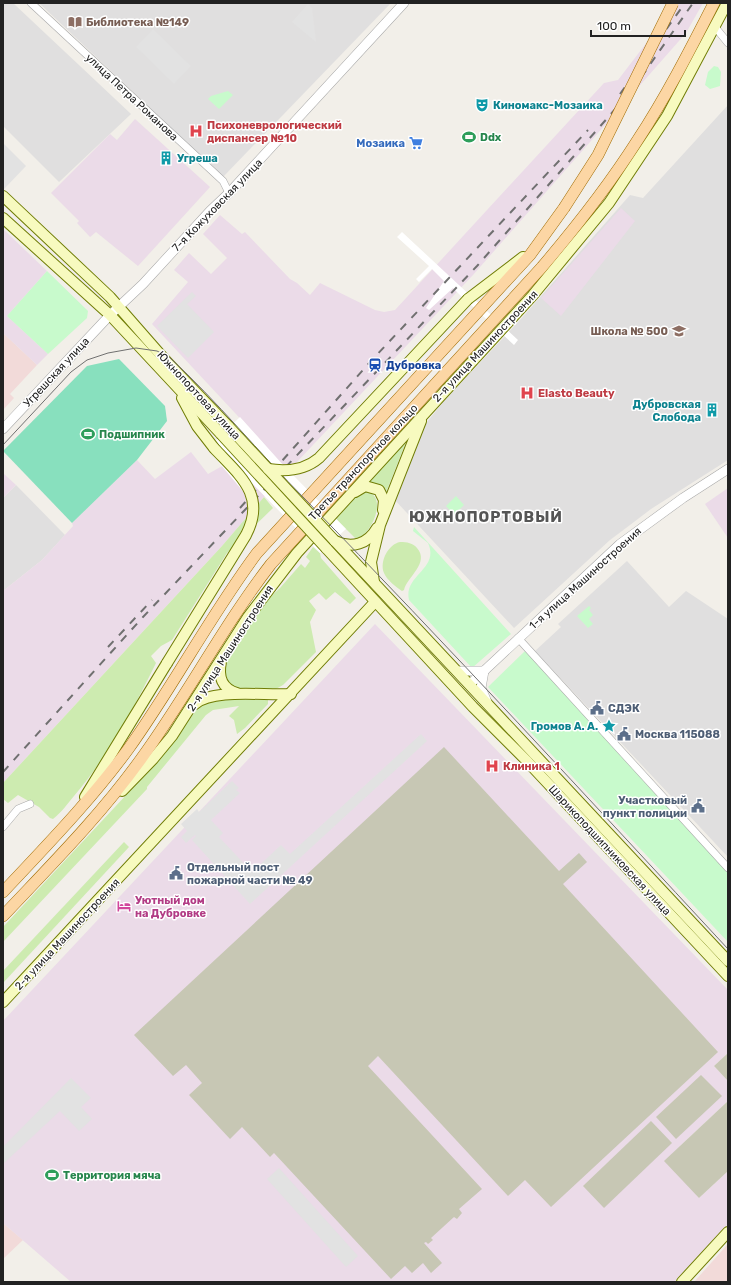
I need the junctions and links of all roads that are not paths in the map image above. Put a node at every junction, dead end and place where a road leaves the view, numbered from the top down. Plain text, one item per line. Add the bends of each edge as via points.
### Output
1 (31, 3) edge
2 (404, 3) edge
3 (673, 3) edge
4 (714, 3) edge
5 (727, 3) edge
6 (715, 27) junction
7 (728, 43) edge
8 (660, 127) junction
9 (608, 184) junction
10 (229, 193) junction
11 (3, 196) edge
12 (3, 218) edge
13 (548, 232) junction
14 (118, 307) junction
15 (110, 315) junction
16 (162, 364) junction
17 (175, 386) junction
18 (434, 401) junction
19 (3, 429) edge
20 (728, 468) edge
21 (268, 469) junction
22 (348, 496) junction
23 (381, 521) junction
24 (334, 540) junction
25 (349, 574) junction
26 (375, 583) junction
27 (375, 602) junction
28 (393, 603) junction
29 (362, 616) junction
30 (518, 638) junction
31 (224, 655) junction
32 (457, 671) junction
33 (484, 671) junction
34 (448, 680) junction
35 (470, 684) junction
36 (291, 694) junction
37 (245, 695) junction
38 (487, 702) junction
39 (473, 707) junction
40 (190, 709) junction
41 (30, 804) dead end
42 (95, 818) junction
43 (3, 827) edge
44 (61, 830) junction
45 (728, 868) edge
46 (3, 892) edge
47 (3, 916) edge
48 (728, 961) edge
49 (728, 976) edge
50 (3, 1002) edge
51 (728, 1232) edge
52 (682, 1282) edge

1 - 10 street, улица Петра Романова via 223,181
2 - 10 street, 7-я Кожуховская улица
3 - 13 main road, Третье транспортное кольцо, bridge via 598,155
4 - 9 main road, Третье транспортное кольцо via 656,110
5 - 6 main road, 2-я улица Машиностроения
6 - 7 street
6 - 8 main road, 2-я улица Машиностроения
8 - 9 main road
8 - 18 main road, 2-я улица Машиностроения via 610,203 572,250
9 - 42 main road, Третье транспортное кольцо via 542,267 271,564 236,612 154,741
10 - 14 street, 7-я Кожуховская улица
11 - 14 main road, Южнопортовая улица
12 - 15 main road, Южнопортовая улица
13 - 21 main road, bridge via 517,262 468,299 320,458 294,470
13 - 44 main road, Третье транспортное кольцо via 257,554 221,602 132,744 97,790
14 - 15 street, 7-я Кожуховская улица
14 - 16 main road, Южнопортовая улица
15 - 16 main road, Южнопортовая улица
15 - 19 street, Угрешская улица
16 - 17 main road, Южнопортовая улица
16 - 21 main road, Южнопортовая улица, bridge via 229,427
17 - 25 main road, Южнопортовая улица, bridge
17 - 44 main road, bridge via 197,426 248,485 254,504 253,516 246,535 103,769
18 - 22 main road, 2-я улица Машиностроения
18 - 23 main road via 417,428
20 - 30 street, 1-я улица Машиностроения via 631,535
21 - 24 main road, Южнопортовая улица, bridge
22 - 23 main road via 365,486 379,490 384,500
22 - 31 main road, 2-я улица Машиностроения via 308,539 270,586
23 - 24 main road via 370,538 361,543 342,544
23 - 26 main road via 371,562
24 - 26 main road, Южнопортовая улица
25 - 27 main road, Южнопортовая улица
25 - 29 main road via 363,598 365,608
26 - 27 main road
26 - 28 main road, Южнопортовая улица
27 - 28 main road
27 - 29 main road, 2-я улица Машиностроения
27 - 34 main road, Шарикоподшипниковская улица
28 - 32 main road, Шарикоподшипниковская улица
29 - 36 main road, 2-я улица Машиностроения
30 - 33 street, 1-я улица Машиностроения
30 - 45 street
31 - 37 main road via 220,669 223,684 230,691
31 - 40 main road, 2-я улица Машиностроения
32 - 33 street
32 - 35 main road, Шарикоподшипниковская улица
33 - 35 street, 1-я улица Машиностроения
33 - 38 street via 481,688
34 - 35 street via 458,684
34 - 39 main road, Шарикоподшипниковская улица
35 - 38 main road, Шарикоподшипниковская улица
35 - 39 street via 468,692
36 - 37 main road
36 - 50 main road, 2-я улица Машиностроения
37 - 40 main road via 210,697 199,701
38 - 48 main road, Шарикоподшипниковская улица
39 - 49 main road, Шарикоподшипниковская улица via 526,760
40 - 42 main road, 2-я улица Машиностроения via 163,748
41 - 43 street via 18,809
42 - 47 main road, Третье транспортное кольцо
44 - 46 main road, Третье транспортное кольцо
51 - 52 main road

